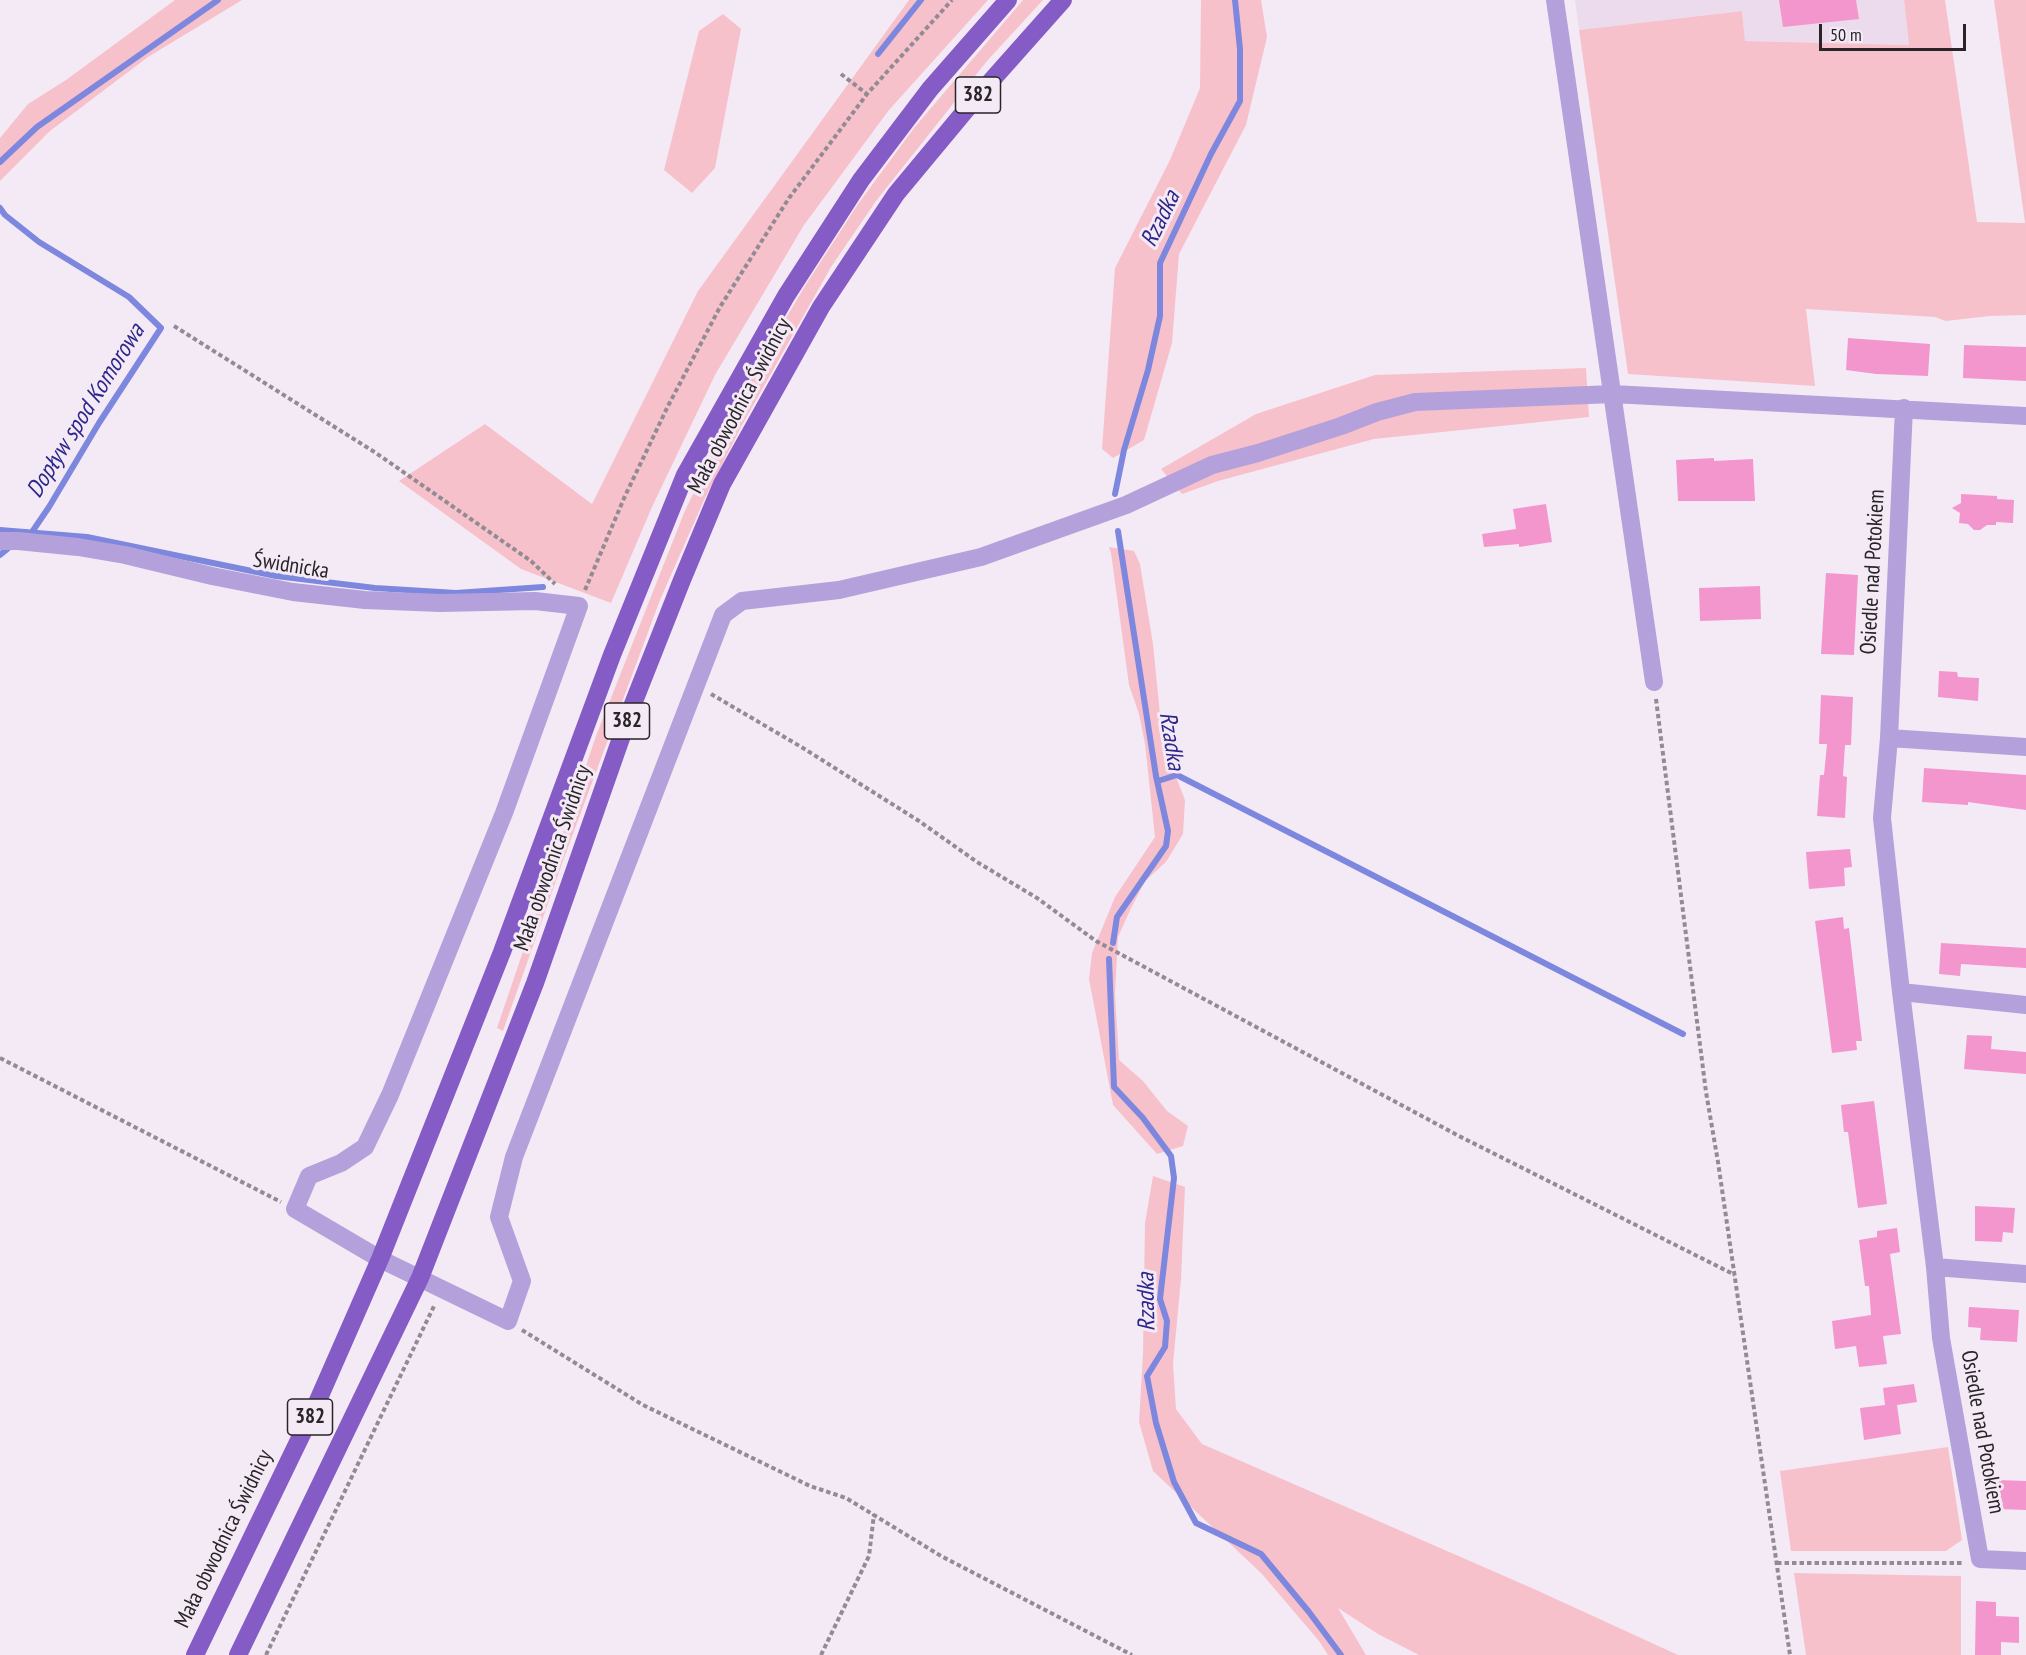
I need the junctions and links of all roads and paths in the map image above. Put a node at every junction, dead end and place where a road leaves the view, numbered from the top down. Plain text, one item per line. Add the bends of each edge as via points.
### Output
1 (952, 0) edge
2 (1008, 0) edge
3 (1063, 0) edge
4 (1555, 0) edge
5 (841, 74) dead end
6 (867, 94) junction
7 (174, 326) dead end
8 (1613, 394) junction
9 (1904, 408) junction
10 (2026, 416) edge
11 (0, 541) edge
12 (579, 606) junction
13 (1654, 682) joint
14 (694, 688) junction
15 (1889, 738) junction
16 (2026, 747) edge
17 (1901, 992) junction
18 (2026, 1005) edge
19 (0, 1059) edge
20 (295, 1209) junction
21 (380, 1259) junction
22 (1935, 1267) junction
23 (2026, 1274) edge
24 (1735, 1275) junction
25 (420, 1278) junction
26 (442, 1289) junction
27 (508, 1321) junction
28 (874, 1514) junction
29 (1980, 1559) junction
30 (2026, 1561) edge
31 (1777, 1563) junction
32 (195, 1655) edge
33 (238, 1655) edge
34 (266, 1655) edge
35 (821, 1655) edge
36 (1132, 1655) edge
37 (1790, 1655) edge

1 - 6 path
2 - 21 main road, Mała obwodnica Świdnicy / 382 via 930,89 861,180 786,296 685,476 612,655 502,952
3 - 25 main road, Mała obwodnica Świdnicy / 382 via 896,194 821,307 722,484 633,704 535,983
4 - 8 street
5 - 6 path
6 - 12 path via 789,198 720,307 625,496
7 - 12 path via 385,459 531,561
8 - 9 street
8 - 13 street
8 - 14 street via 1415,402 1212,465 1126,505 981,557 839,590 742,601 723,615
9 - 10 street
9 - 15 street, Osiedle nad Potokiem
11 - 12 street, Świdnicka via 113,553 293,592 365,600 535,601
12 - 20 street via 504,813 390,1095 365,1147 341,1163 309,1176
13 - 24 path via 1706,1092
14 - 24 path via 708,692 919,820 1096,940 1459,1136
14 - 27 street via 514,1157 499,1217 522,1281
15 - 16 street
15 - 17 street, Osiedle nad Potokiem via 1882,818
17 - 18 street
17 - 22 street, Osiedle nad Potokiem
19 - 20 path
20 - 21 street
21 - 25 street
21 - 32 main road, Mała obwodnica Świdnicy / 382 via 316,1405
22 - 23 street
22 - 29 street, Osiedle nad Potokiem via 1941,1338
24 - 31 path
25 - 26 street
25 - 33 main road, Mała obwodnica Świdnicy / 382
26 - 27 street
26 - 34 path
27 - 28 path via 644,1405
28 - 35 path via 869,1556
28 - 36 path via 941,1556
29 - 30 street
29 - 31 path via 1957,1564
31 - 37 path

